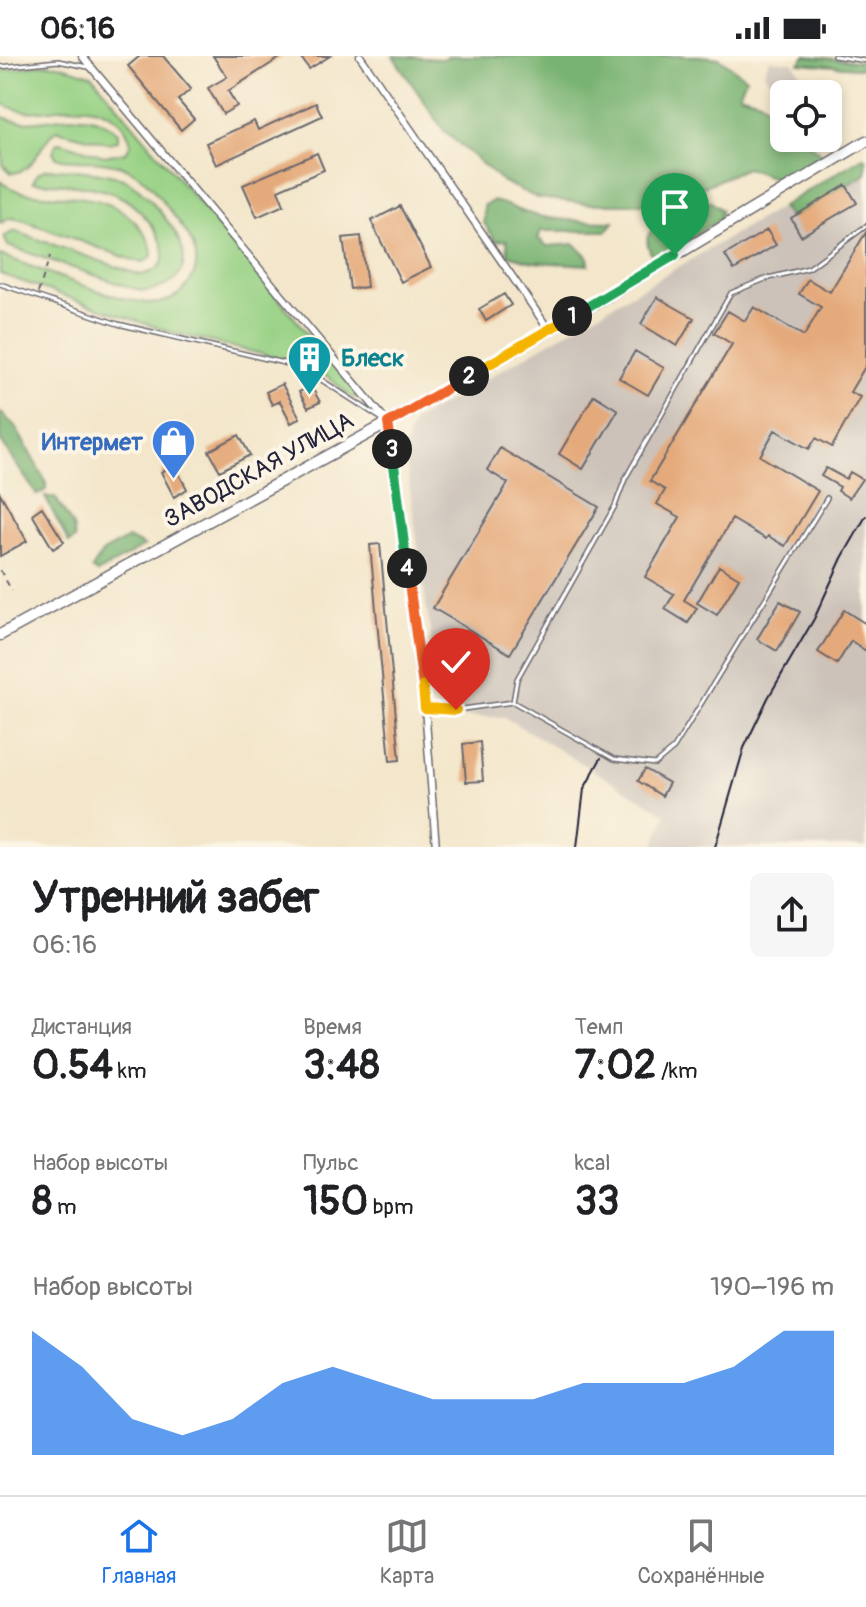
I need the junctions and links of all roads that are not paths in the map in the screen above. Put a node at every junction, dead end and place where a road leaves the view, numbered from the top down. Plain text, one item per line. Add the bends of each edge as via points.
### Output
1 (82, 56) edge
2 (360, 56) edge
3 (834, 56) edge
4 (866, 61) edge
5 (0, 67) edge
6 (92, 68) junction
7 (865, 143) edge
8 (866, 226) edge
9 (0, 284) edge
10 (549, 330) junction
11 (388, 423) junction
12 (827, 498) dead end
13 (0, 635) edge
14 (513, 702) junction
15 (425, 708) junction
16 (436, 847) edge

1 - 6 street
2 - 10 street
3 - 4 lane
5 - 6 lane via 58,61
6 - 11 street
7 - 10 main road, ЗАВОДСКАЯ УЛИЦА
8 - 14 lane via 809,268 731,293 517,679
9 - 11 lane via 118,324 284,363 320,379
10 - 11 main road, ЗАВОДСКАЯ УЛИЦА
11 - 13 main road, ЗАВОДСКАЯ УЛИЦА
11 - 15 street
12 - 14 lane via 674,748 655,764 614,759
14 - 15 lane via 456,710
15 - 16 street

